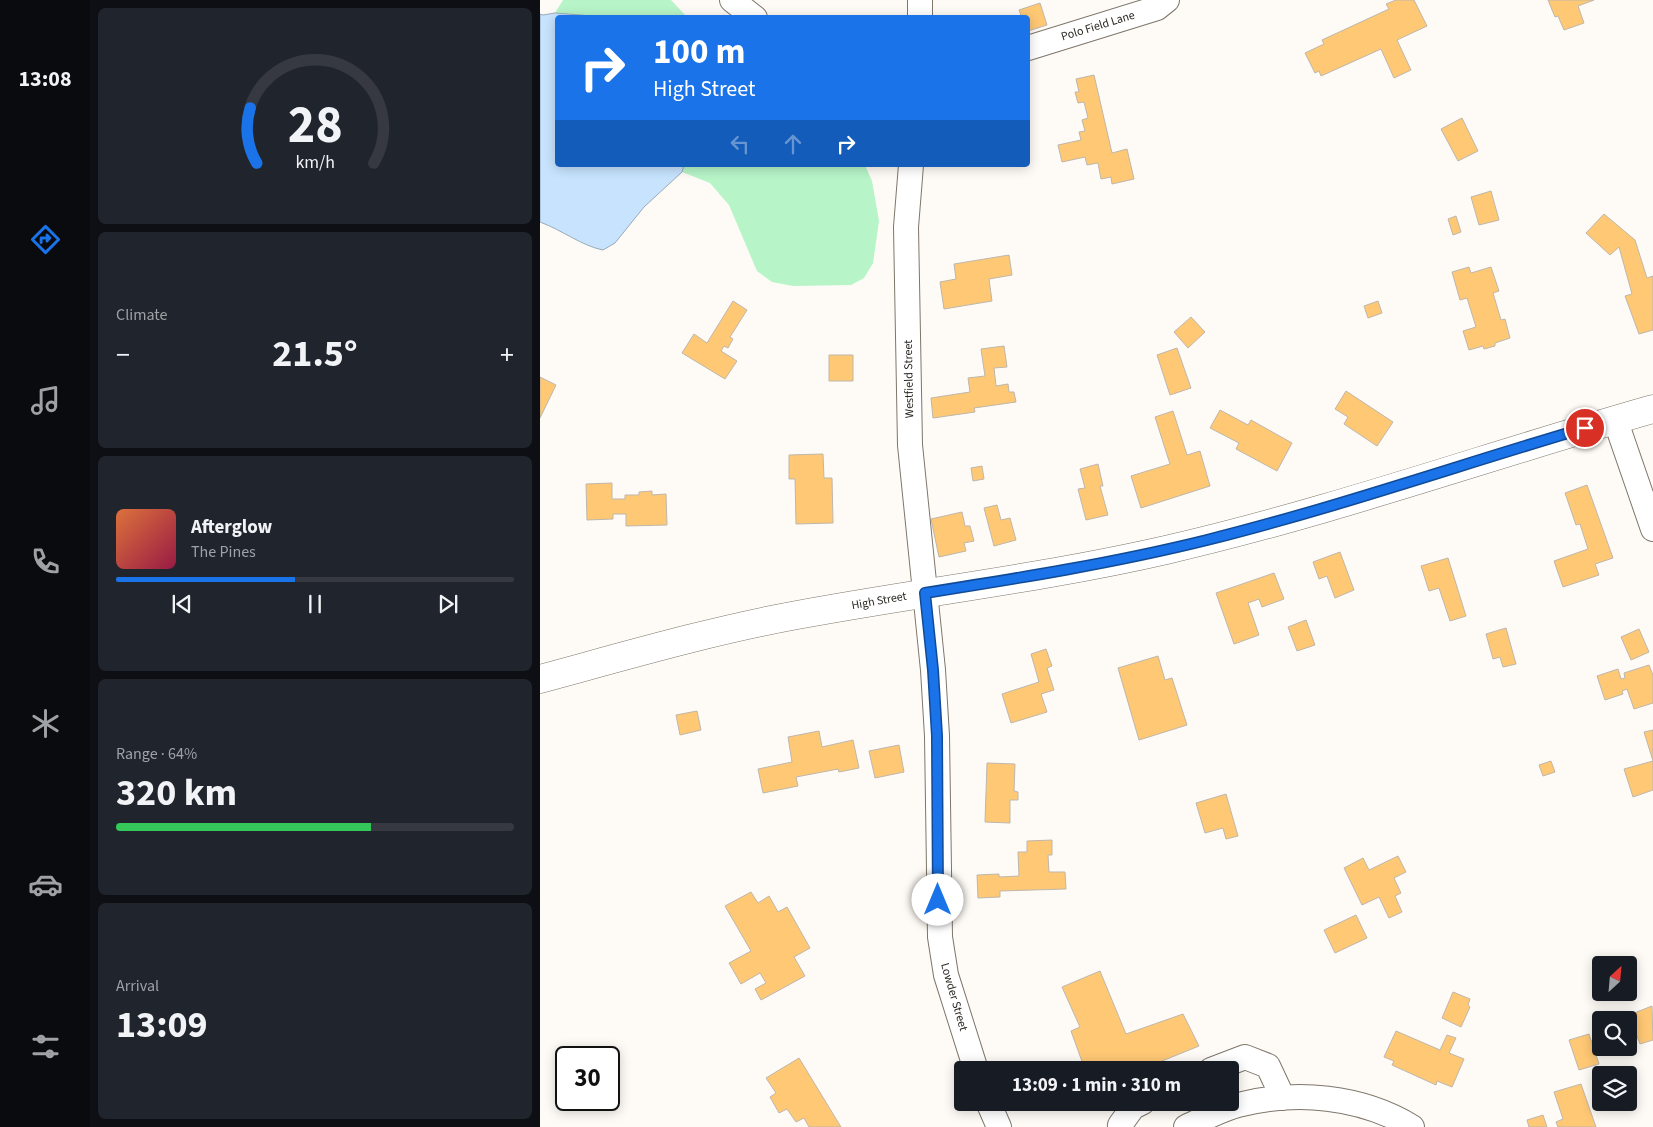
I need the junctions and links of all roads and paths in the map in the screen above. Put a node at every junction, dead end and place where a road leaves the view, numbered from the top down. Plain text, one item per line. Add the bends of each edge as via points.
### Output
1 (732, 0) edge
2 (920, 0) edge
3 (1167, 0) edge
4 (751, 15) edge
5 (920, 15) edge
6 (1030, 47) edge
7 (908, 169) edge
8 (1653, 408) edge
9 (1615, 420) junction
10 (1653, 529) edge
11 (925, 593) junction
12 (540, 679) edge
13 (973, 1061) edge
14 (1235, 1061) edge
15 (1283, 1098) junction
16 (992, 1111) edge
17 (1130, 1111) edge
18 (999, 1127) edge
19 (1121, 1127) edge
20 (1186, 1127) edge
21 (1412, 1127) edge

1 - 4 street
2 - 5 street
3 - 6 street, Polo Field Lane via 1157,8
7 - 11 street, Westfield Street via 910,445
8 - 9 main road, High Street
9 - 10 street
9 - 11 main road, High Street via 1339,504 1208,540 1071,570
11 - 12 main road, High Street via 726,630
11 - 13 street, Lowder Street via 937,736 940,937 946,975
14 - 15 street via 1245,1057 1268,1066
15 - 20 street via 1237,1106
15 - 21 street via 1319,1098 1354,1104 1384,1113
16 - 18 street
17 - 19 street

